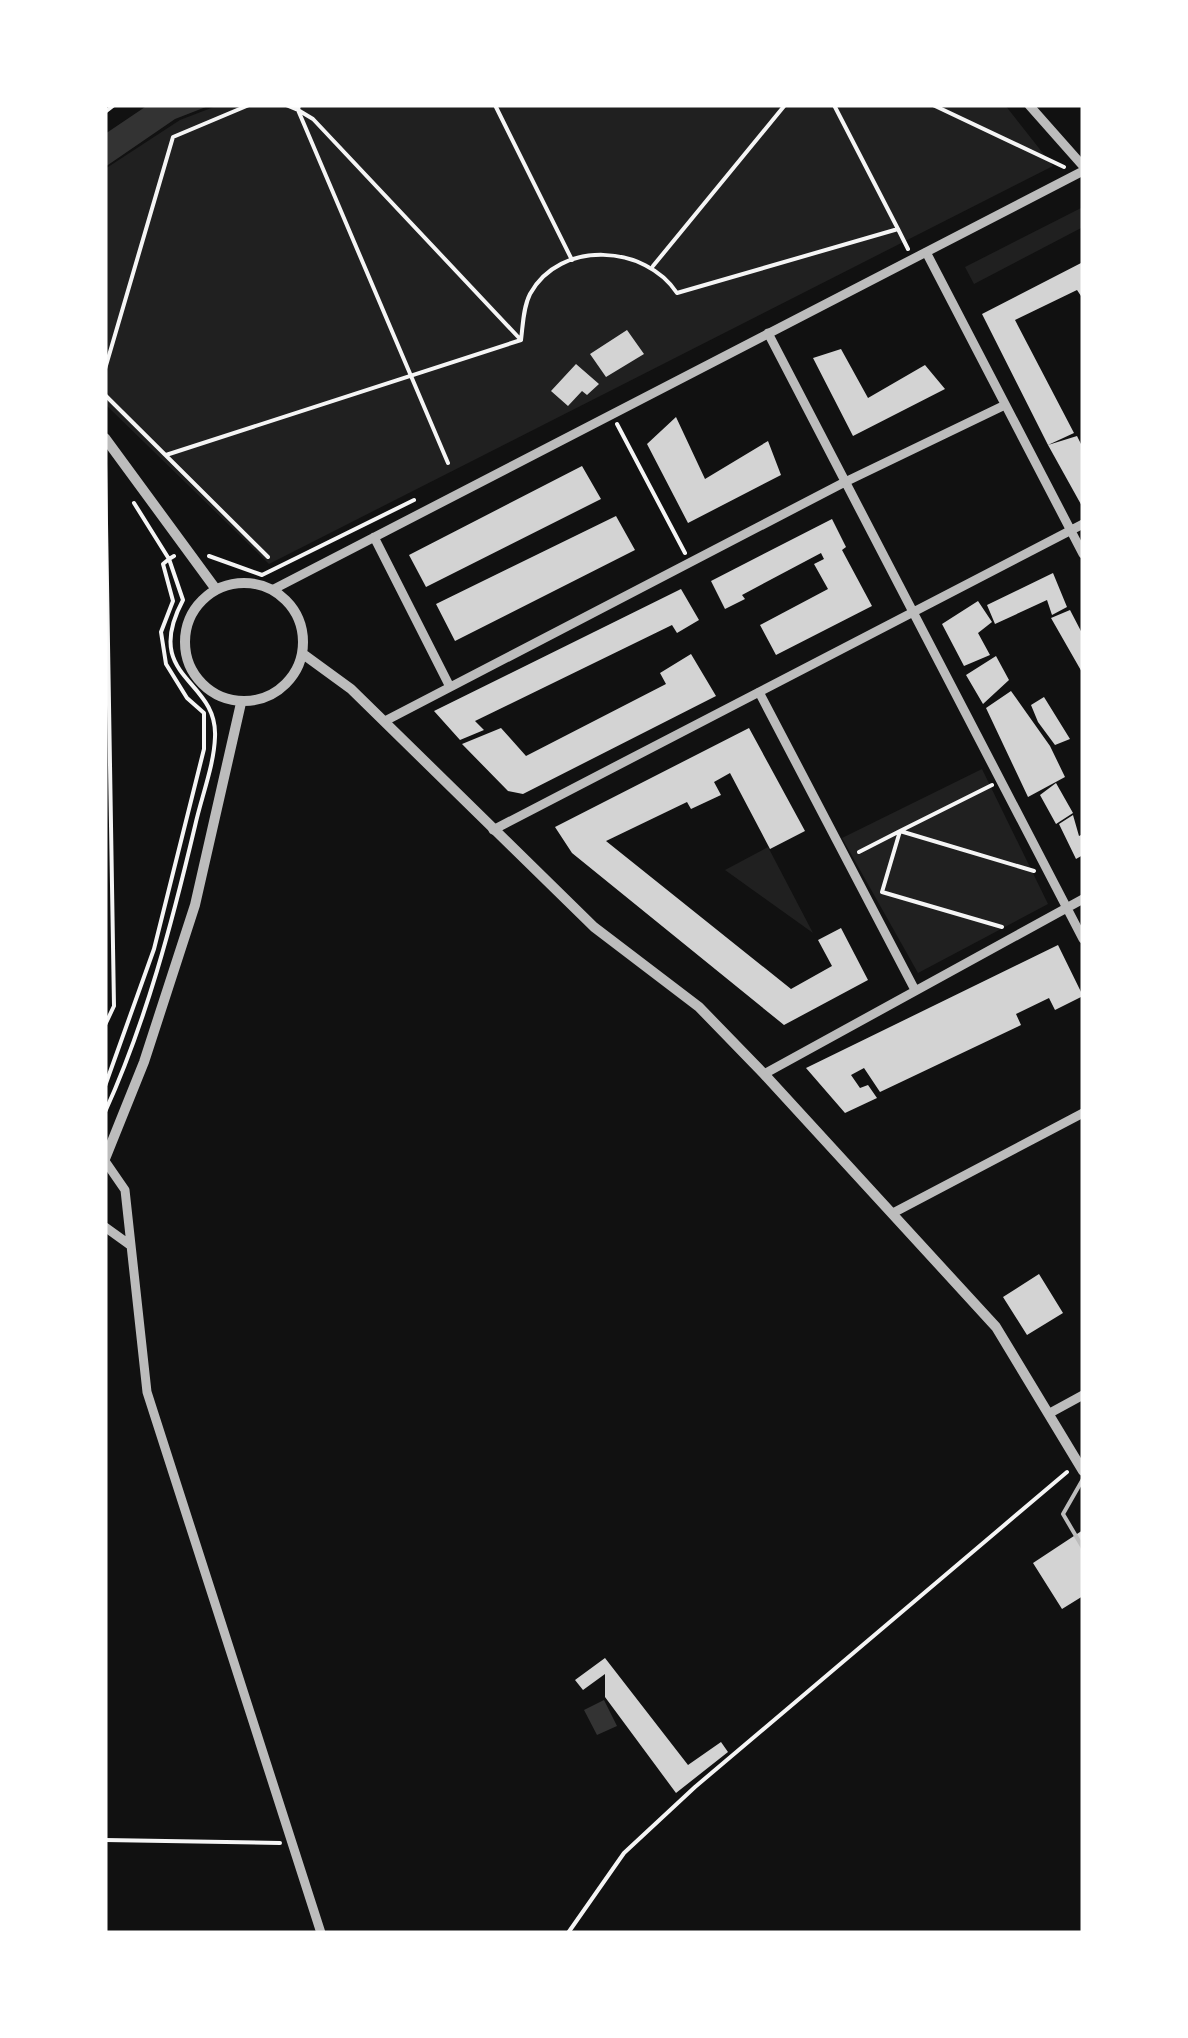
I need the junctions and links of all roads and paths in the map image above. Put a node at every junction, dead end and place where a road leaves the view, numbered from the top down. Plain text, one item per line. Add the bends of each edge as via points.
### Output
1 (114, 105) edge
2 (249, 105) edge
3 (286, 105) edge
4 (495, 105) edge
5 (785, 105) edge
6 (834, 105) edge
7 (932, 105) edge
8 (1030, 105) edge
9 (298, 107) edge
10 (105, 112) edge
11 (1081, 170) edge
12 (898, 229) junction
13 (926, 252) junction
14 (912, 259) junction
15 (572, 260) junction
16 (652, 266) junction
17 (768, 334) junction
18 (522, 340) junction
19 (105, 368) edge
20 (412, 376) junction
21 (105, 396) edge
22 (1006, 405) junction
23 (612, 414) junction
24 (105, 438) edge
25 (166, 456) junction
26 (105, 461) edge
27 (448, 463) dead end
28 (112, 472) dead end
29 (843, 483) junction
30 (130, 496) dead end
31 (1083, 524) edge
32 (1070, 530) junction
33 (374, 537) junction
34 (186, 548) junction
35 (1083, 554) edge
36 (268, 557) dead end
37 (169, 559) junction
38 (690, 562) junction
39 (215, 588) junction
40 (274, 589) junction
41 (912, 613) junction
42 (303, 654) junction
43 (449, 686) junction
44 (759, 692) junction
45 (240, 703) junction
46 (385, 720) junction
47 (1000, 781) junction
48 (493, 830) junction
49 (900, 832) junction
50 (846, 858) junction
51 (1050, 876) junction
52 (1083, 899) edge
53 (1067, 908) junction
54 (1021, 933) junction
55 (1083, 940) edge
56 (915, 990) junction
57 (105, 1025) edge
58 (764, 1074) junction
59 (105, 1086) edge
60 (105, 1112) edge
61 (1083, 1112) edge
62 (105, 1160) edge
63 (893, 1213) junction
64 (105, 1228) edge
65 (130, 1245) junction
66 (1083, 1395) edge
67 (1050, 1413) junction
68 (1081, 1471) edge
69 (1083, 1548) edge
70 (105, 1840) edge
71 (289, 1844) junction
72 (321, 1933) edge
73 (568, 1933) edge

1 - 10 path
2 - 19 path via 173,137
3 - 9 path
4 - 15 path
5 - 16 path
6 - 12 path
7 - 11 path
8 - 11 street
9 - 18 path
9 - 20 path
11 - 13 street
12 - 14 path
12 - 16 path via 677,294
13 - 14 street
13 - 22 street
14 - 17 street
15 - 16 path via 618,256
15 - 18 path via 555,267 528,297
17 - 23 street
17 - 29 street
18 - 20 path
20 - 25 path
20 - 27 path
21 - 25 path
22 - 29 street
22 - 32 street
23 - 33 street
23 - 38 path
24 - 34 street
25 - 36 path
26 - 28 path
26 - 57 path via 114,1006
29 - 38 street
29 - 41 street
30 - 37 path
31 - 32 street
32 - 35 street
32 - 41 street
33 - 40 street
33 - 43 street
34 - 37 path
34 - 39 street
37 - 59 path via 163,564 173,601 161,632 166,664 204,713 204,749 154,949
37 - 60 path via 183,600 171,622 170,646 176,667 210,705 215,740 178,899
38 - 43 street
39 - 40 street via 240,583
39 - 45 street via 187,626 191,666 204,684
40 - 42 street via 296,618
41 - 44 street
41 - 47 street
42 - 45 street via 286,685
42 - 46 street
43 - 46 street
44 - 48 street
44 - 50 street
45 - 62 street via 195,905
46 - 48 street
47 - 49 path
47 - 51 street
48 - 58 street via 594,927 699,1007
49 - 50 path
49 - 51 path
49 - 54 path via 882,892
50 - 56 street
51 - 53 street
52 - 53 street
53 - 54 street
53 - 55 street
54 - 56 street
56 - 58 street
58 - 63 street
61 - 63 street
62 - 65 street via 124,1190
63 - 67 street via 996,1327
64 - 65 street
65 - 71 street via 147,1392
66 - 67 street
67 - 68 street
68 - 69 lane via 1063,1514
68 - 73 path via 695,1787 624,1853
70 - 71 path
71 - 72 street

